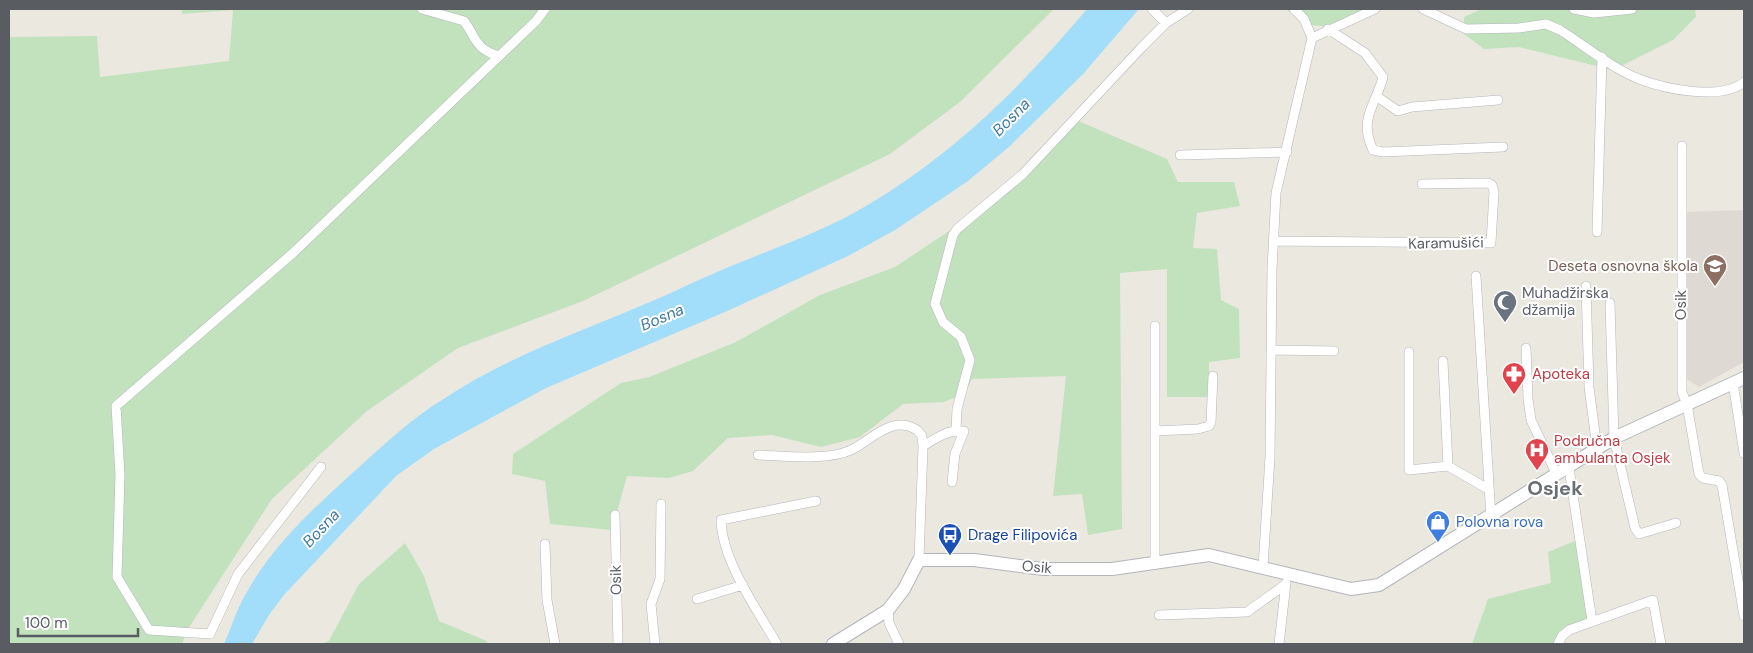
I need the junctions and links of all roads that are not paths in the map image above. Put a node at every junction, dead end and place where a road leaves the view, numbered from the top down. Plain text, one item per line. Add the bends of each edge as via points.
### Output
1 (422, 9) edge
2 (545, 9) edge
3 (1152, 9) edge
4 (1188, 9) edge
5 (1294, 9) edge
6 (1374, 9) edge
7 (1423, 9) edge
8 (1574, 9) edge
9 (1632, 9) edge
10 (1363, 12) edge
11 (1166, 24) junction
12 (1328, 29) junction
13 (1312, 38) junction
14 (500, 56) junction
15 (1602, 57) junction
16 (1744, 82) edge
17 (1376, 96) junction
18 (1498, 100) dead end
19 (1682, 146) dead end
20 (1502, 147) dead end
21 (1287, 152) junction
22 (1180, 155) dead end
23 (1422, 184) dead end
24 (1597, 232) dead end
25 (1274, 242) junction
26 (1476, 276) dead end
27 (1586, 286) dead end
28 (1610, 303) dead end
29 (1155, 326) dead end
30 (1526, 348) dead end
31 (1272, 350) junction
32 (1334, 351) dead end
33 (1409, 352) dead end
34 (1443, 362) dead end
35 (1213, 376) dead end
36 (1739, 381) edge
37 (1687, 404) junction
38 (956, 430) junction
39 (1155, 431) junction
40 (1614, 438) junction
41 (923, 446) junction
42 (1597, 448) junction
43 (1744, 452) edge
44 (758, 456) dead end
45 (1448, 466) junction
46 (321, 467) dead end
47 (1569, 468) junction
48 (1557, 475) junction
49 (952, 482) dead end
50 (1488, 489) junction
51 (816, 500) dead end
52 (661, 504) dead end
53 (615, 515) dead end
54 (1491, 517) junction
55 (1676, 523) dead end
56 (545, 544) dead end
57 (919, 560) junction
58 (1155, 564) junction
59 (1263, 567) junction
60 (1287, 580) junction
61 (743, 585) junction
62 (697, 599) dead end
63 (888, 610) junction
64 (1159, 615) dead end
65 (1744, 616) edge
66 (1592, 621) junction
67 (554, 644) edge
68 (618, 644) edge
69 (655, 644) edge
70 (777, 644) edge
71 (833, 644) edge
72 (899, 644) edge
73 (1279, 644) edge
74 (1558, 644) edge
75 (1661, 644) edge

1 - 14 street via 464,21 479,46
2 - 14 street
3 - 11 street
4 - 11 street
5 - 13 street via 1304,19
6 - 10 street
7 - 15 street via 1466,29 1546,24
8 - 9 street via 1594,13
10 - 12 street
11 - 38 street via 1082,108 1023,174 953,235 935,304 943,322 961,337 970,360 956,409
12 - 13 street
12 - 17 street via 1365,53 1380,72 1383,77
13 - 21 street
14 - 46 street via 293,253 116,406 120,475 117,577 149,630 210,634 238,574
15 - 16 street via 1639,79 1686,90 1710,92
15 - 24 street
17 - 18 street via 1398,112 1412,107
17 - 20 street via 1368,114 1371,146 1376,152
19 - 37 street, Osik via 1682,392
21 - 22 street
21 - 25 street via 1276,193
23 - 25 street, Karamušići via 1492,185 1491,243
25 - 31 street
26 - 50 street
27 - 42 street via 1589,387
28 - 40 street
29 - 39 street
30 - 48 street via 1531,420
31 - 32 street
31 - 59 street
33 - 45 street via 1408,470
34 - 45 street
35 - 39 street via 1209,426
36 - 37 main road, Osik
36 - 43 street, Osik
37 - 40 main road, Osik
37 - 65 street, Osik via 1699,474 1722,485
38 - 41 street
38 - 49 street via 964,431 955,454
39 - 58 street
40 - 42 main road, Osik
40 - 55 street via 1636,532 1639,534
41 - 44 street via 922,436 917,430 898,424 839,455
41 - 57 street
42 - 47 main road, Osik
45 - 50 street
47 - 48 main road, Osik
47 - 66 street
48 - 54 main road, Osik
50 - 54 street
51 - 61 street via 721,520 723,542
52 - 69 street via 660,580 650,604
53 - 68 street, Osik
54 - 60 main road, Osik via 1379,585 1351,589
56 - 67 street via 547,600
57 - 58 main road, Osik via 974,560 1043,569 1112,569
57 - 63 main road via 904,589
58 - 59 main road, Osik via 1209,555
59 - 60 main road, Osik
60 - 64 street via 1247,612
60 - 73 street
61 - 62 street
61 - 70 street
63 - 71 main road
63 - 72 street
66 - 74 street via 1569,630
66 - 75 street via 1653,600

